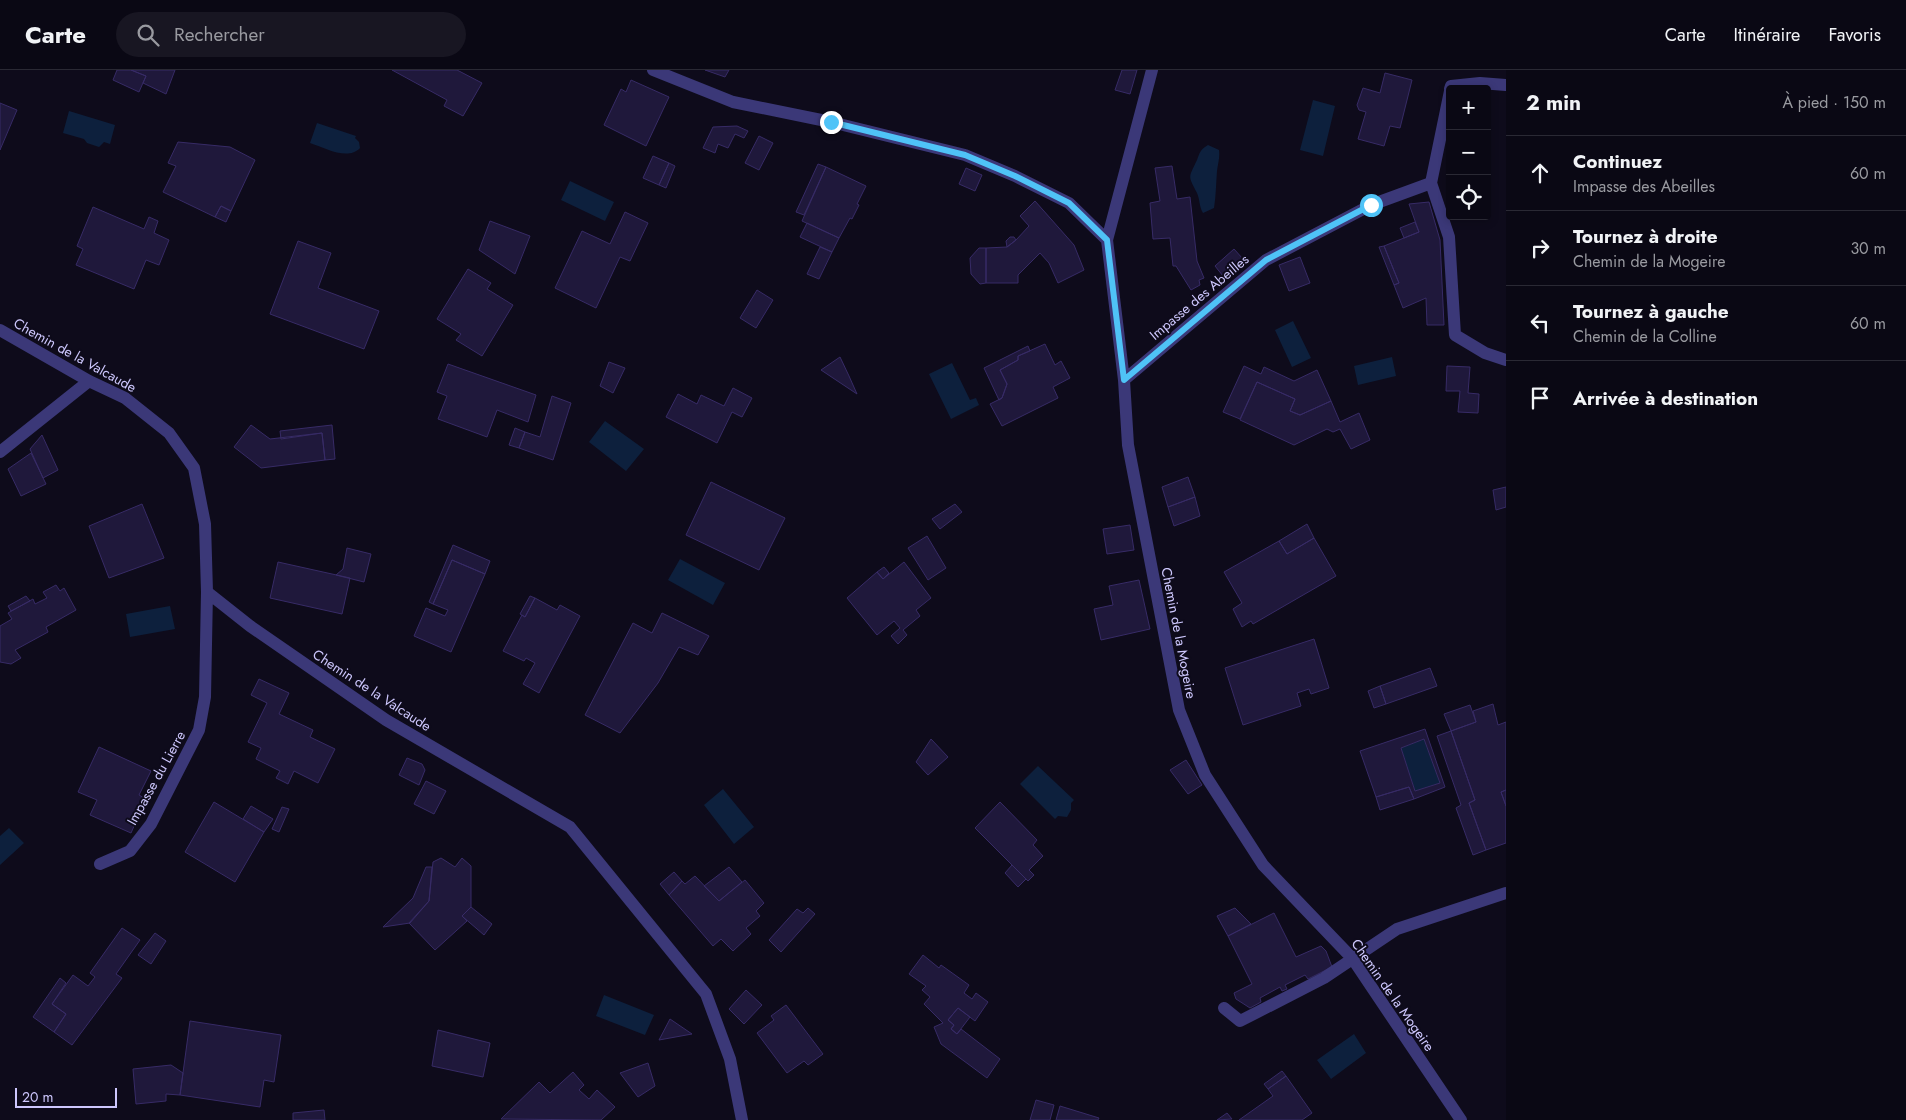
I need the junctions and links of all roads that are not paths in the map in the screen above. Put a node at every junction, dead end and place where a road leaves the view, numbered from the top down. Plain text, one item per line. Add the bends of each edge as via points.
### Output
1 (653, 70) edge
2 (1152, 70) edge
3 (1461, 85) edge
4 (1506, 85) edge
5 (1446, 110) edge
6 (1431, 183) junction
7 (1107, 240) junction
8 (0, 330) edge
9 (1506, 360) edge
10 (1124, 380) junction
11 (89, 381) junction
12 (0, 452) edge
13 (207, 592) junction
14 (100, 864) dead end
15 (1506, 893) edge
16 (1352, 958) junction
17 (1224, 1008) dead end
18 (742, 1120) edge
19 (1461, 1120) edge

1 - 7 street via 733,102 965,155 1069,203
2 - 7 street, Chemin de la Mogeire
3 - 4 street
5 - 6 street
6 - 9 street via 1449,237 1455,335 1486,353
6 - 10 street, Impasse des Abeilles via 1371,205 1266,260
7 - 10 street, Chemin de la Mogeire
8 - 11 street, Chemin de la Valcaude
10 - 16 street, Chemin de la Mogeire via 1128,445 1179,710 1206,775 1263,865
11 - 12 street
11 - 13 street, Chemin de la Valcaude via 124,398 169,433 194,468 205,524
13 - 14 street, Impasse du Lierre via 205,697 199,730 151,824 130,852
13 - 18 street, Chemin de la Valcaude via 250,626 386,720 570,826 706,994 730,1059
15 - 16 street via 1397,929
16 - 17 street via 1324,978 1240,1021
16 - 19 street, Chemin de la Mogeire

